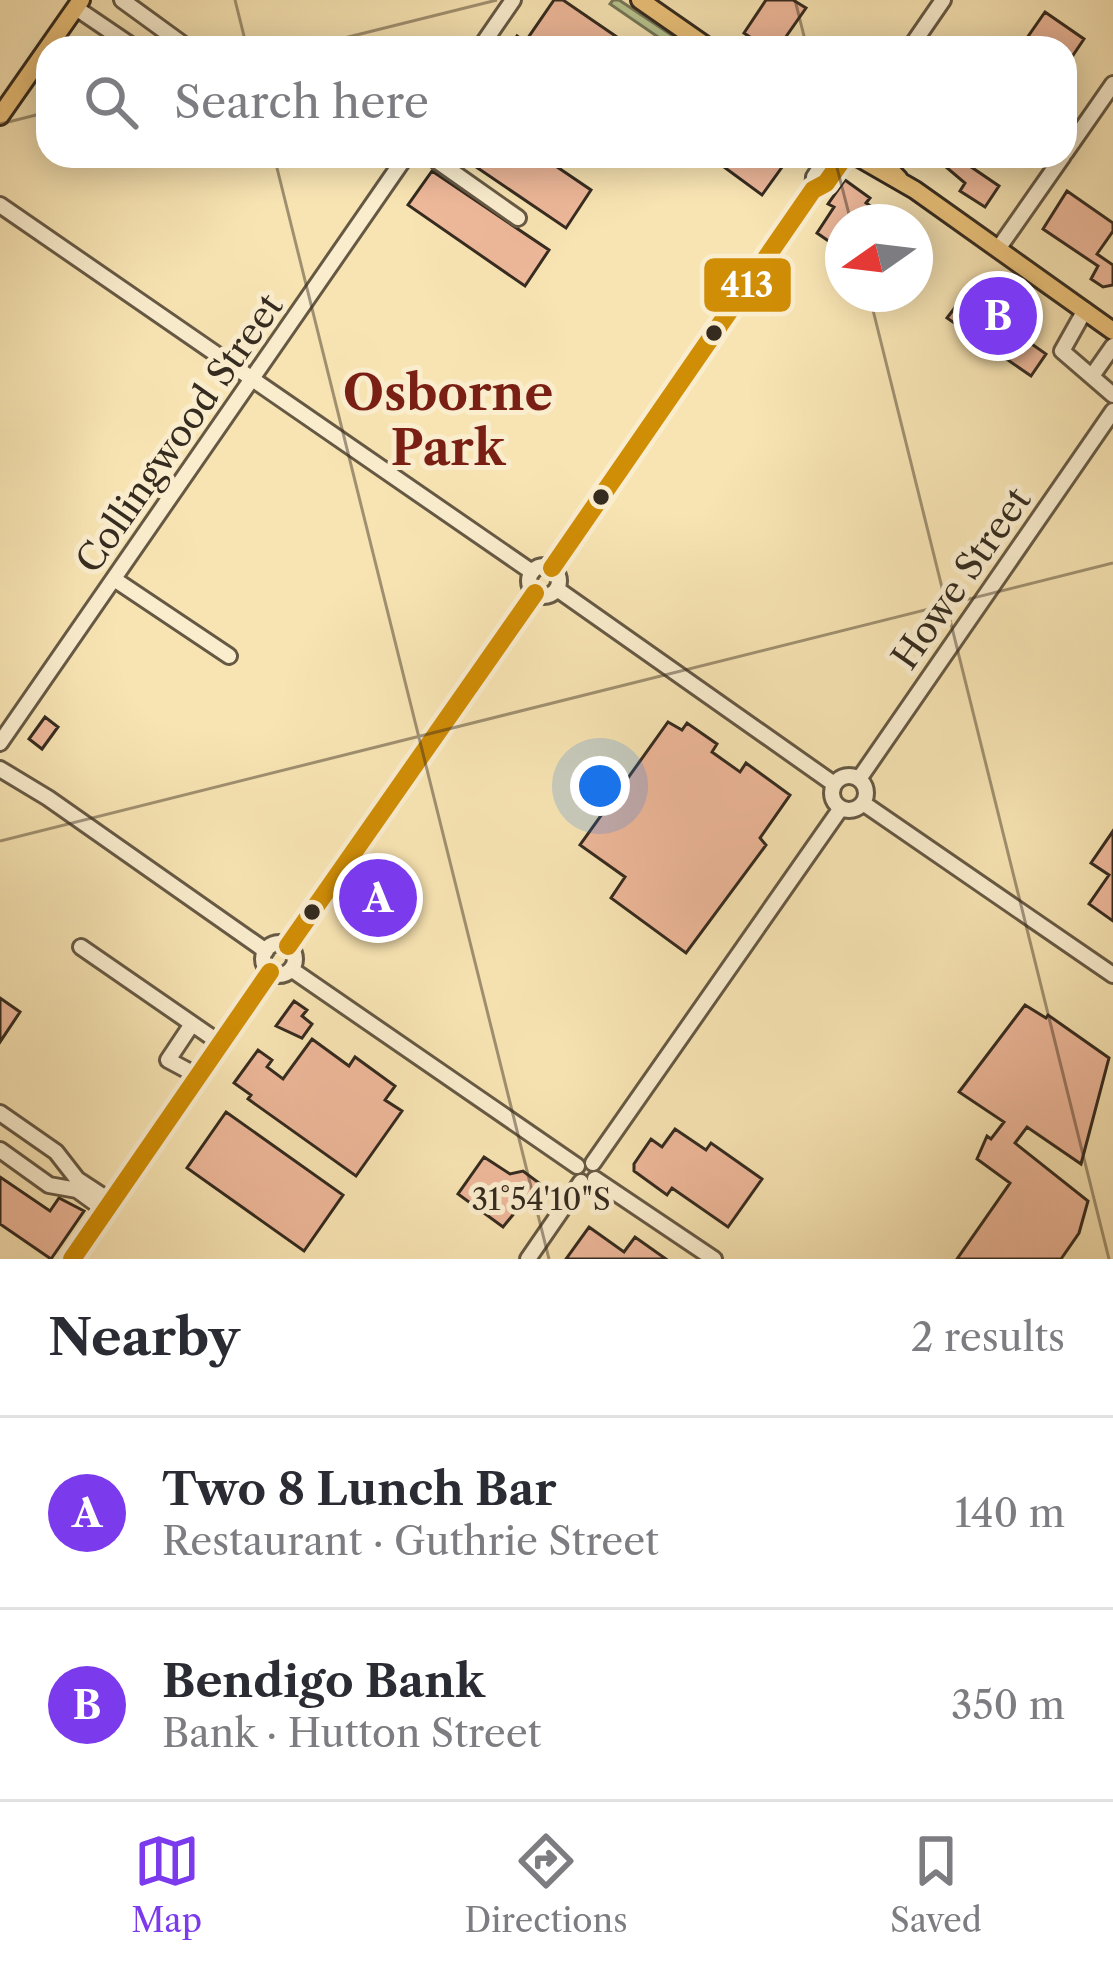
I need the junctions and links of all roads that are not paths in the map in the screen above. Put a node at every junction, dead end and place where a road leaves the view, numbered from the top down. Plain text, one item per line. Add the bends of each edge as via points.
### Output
1 (122, 0) edge
2 (513, 0) edge
3 (640, 0) edge
4 (943, 0) edge
5 (79, 4) edge
6 (56, 36) edge
7 (120, 36) edge
8 (172, 36) edge
9 (488, 36) edge
10 (692, 36) edge
11 (918, 36) edge
12 (36, 65) edge
13 (1113, 84) edge
14 (0, 116) edge
15 (1077, 136) edge
16 (398, 168) edge
17 (447, 168) edge
18 (820, 168) edge
19 (836, 168) edge
20 (874, 168) edge
21 (889, 168) edge
22 (1055, 168) edge
23 (899, 179) junction
24 (813, 190) junction
25 (0, 206) edge
26 (518, 218) dead end
27 (998, 249) junction
28 (1085, 310) junction
29 (1113, 331) edge
30 (1113, 346) edge
31 (1092, 376) junction
32 (251, 381) junction
33 (1113, 394) edge
34 (1113, 411) edge
35 (552, 568) junction
36 (532, 572) junction
37 (114, 579) junction
38 (557, 589) junction
39 (536, 593) junction
40 (230, 656) dead end
41 (0, 743) edge
42 (0, 769) edge
43 (859, 779) junction
44 (834, 784) junction
45 (863, 803) junction
46 (841, 808) junction
47 (288, 946) junction
48 (81, 947) dead end
49 (266, 951) junction
50 (291, 969) junction
51 (270, 972) junction
52 (1113, 975) edge
53 (192, 1024) junction
54 (220, 1042) junction
55 (198, 1076) junction
56 (0, 1114) edge
57 (0, 1150) edge
58 (586, 1172) junction
59 (109, 1206) junction
60 (72, 1259) edge
61 (528, 1259) edge
62 (714, 1259) edge

1 - 8 street
2 - 9 street
3 - 10 main road
4 - 11 street
5 - 6 main road
5 - 7 street
12 - 14 main road
13 - 15 street
16 - 32 street, Collingwood Street
17 - 26 street
18 - 24 street
19 - 24 street
20 - 23 main road
21 - 23 main road
22 - 27 street
23 - 27 main road
24 - 35 street
25 - 32 street
27 - 28 main road
28 - 29 main road
28 - 31 street via 1062,351
30 - 31 street
31 - 33 street
32 - 36 street
32 - 37 street, Collingwood Street
34 - 43 street, Howe Street
35 - 36 street
35 - 38 street
36 - 39 street
37 - 40 street
37 - 41 street, Collingwood Street
38 - 39 street
38 - 44 street
39 - 47 street
42 - 49 street
43 - 44 street
43 - 45 street
44 - 46 street
45 - 46 street
45 - 52 street
46 - 58 street
47 - 49 street
47 - 50 street
48 - 53 street
49 - 51 street
50 - 51 street
50 - 58 street
51 - 54 street
53 - 54 street
53 - 55 street via 168,1060
54 - 55 street
55 - 59 street
56 - 59 street via 56,1152
57 - 59 street via 49,1185
58 - 61 street
58 - 62 street
59 - 60 street

